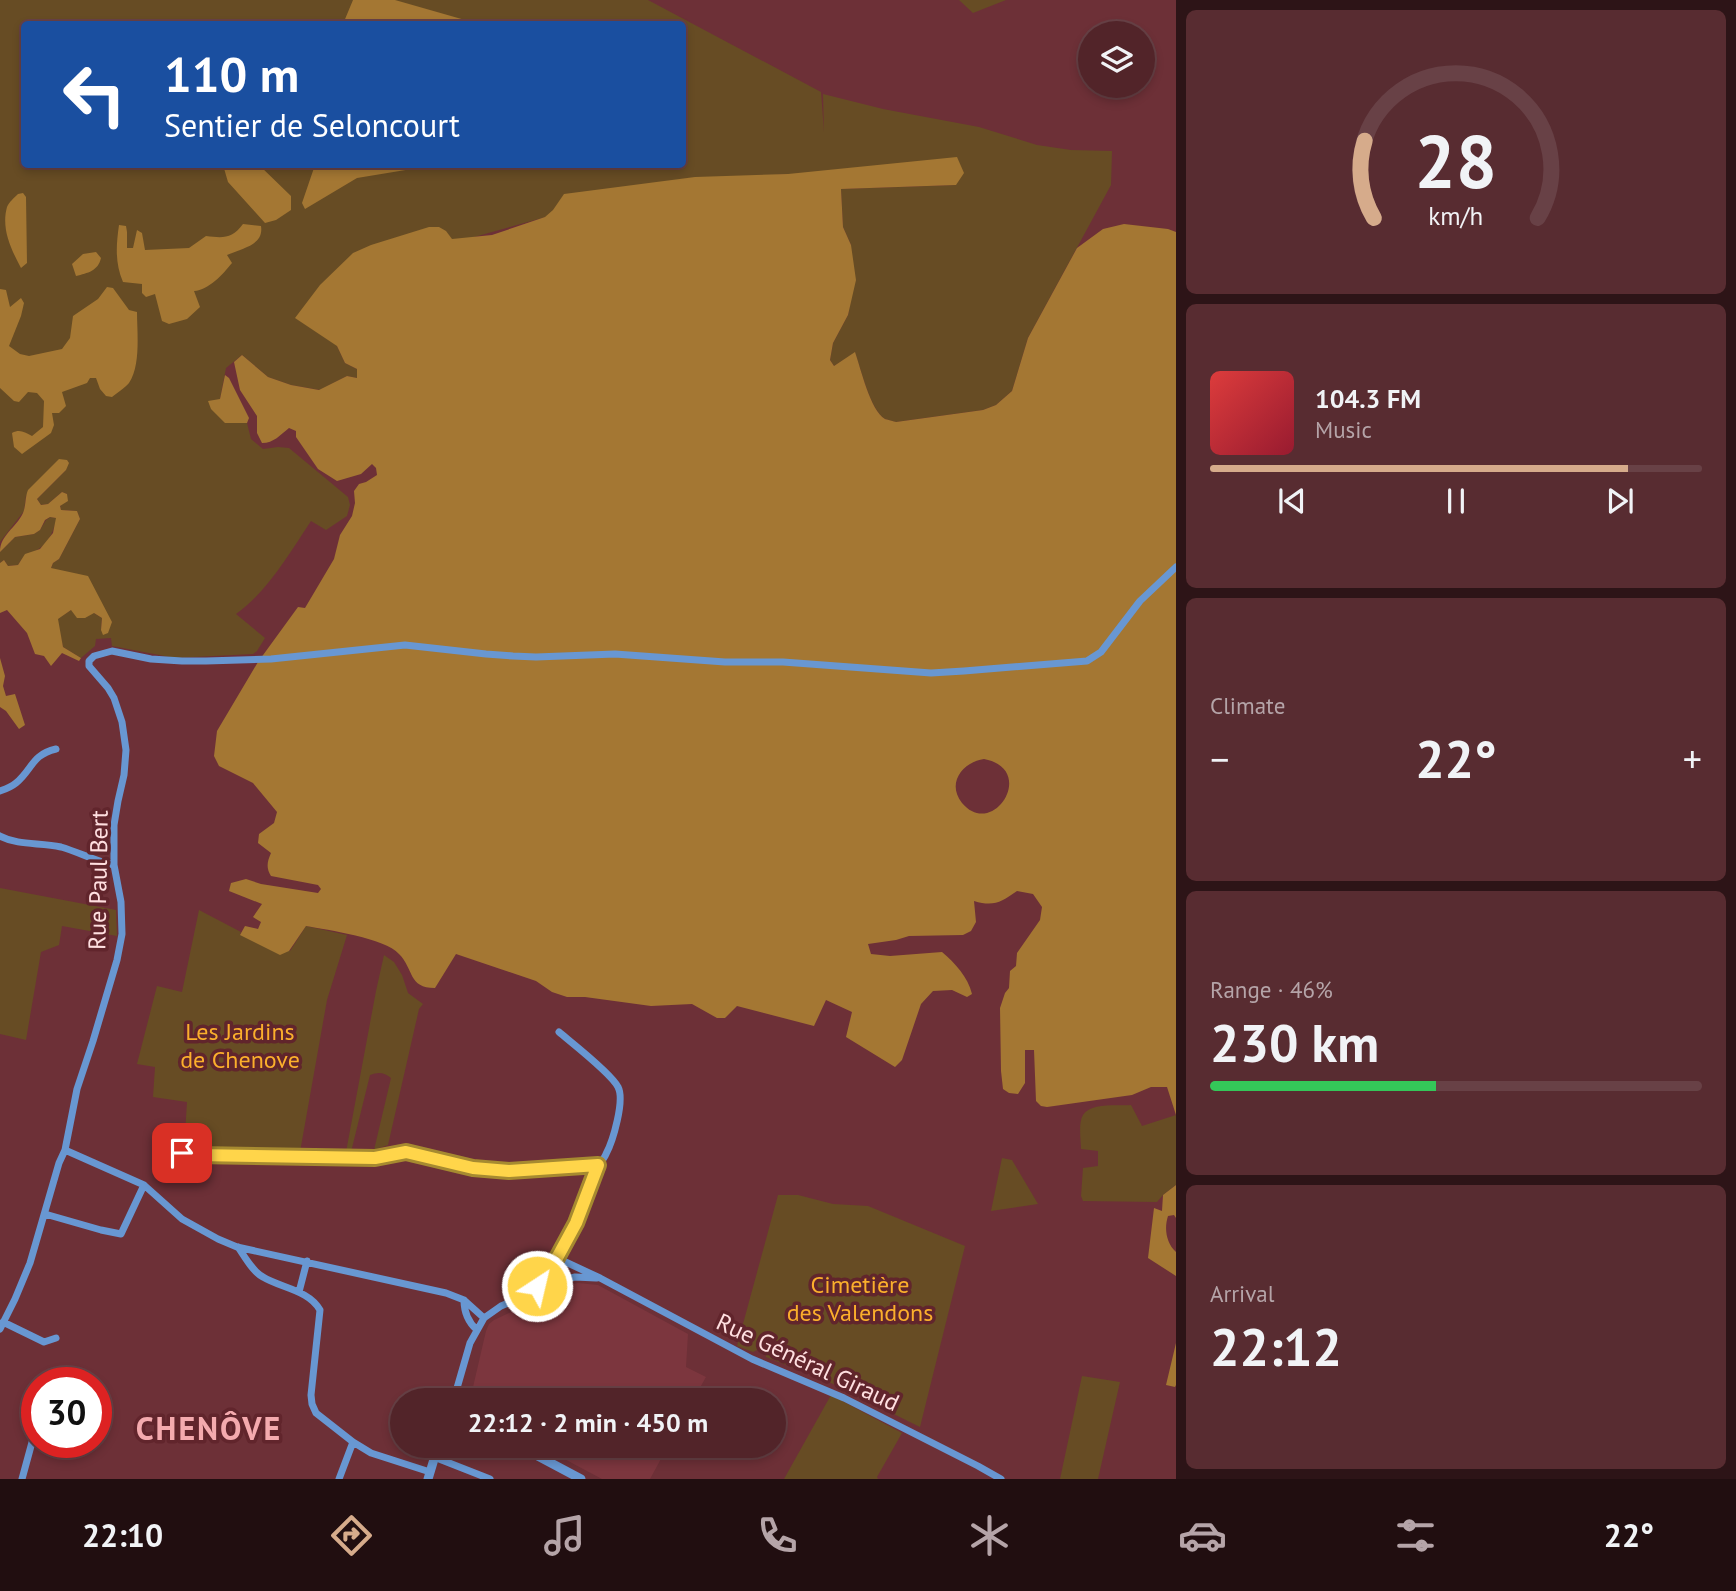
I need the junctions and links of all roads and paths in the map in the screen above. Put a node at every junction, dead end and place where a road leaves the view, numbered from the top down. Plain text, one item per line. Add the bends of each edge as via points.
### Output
1 (1176, 567) edge
2 (56, 749) dead end
3 (0, 791) edge
4 (0, 836) edge
5 (114, 865) junction
6 (559, 1032) dead end
7 (65, 1150) junction
8 (182, 1153) dead end
9 (598, 1165) junction
10 (144, 1185) junction
11 (45, 1214) junction
12 (237, 1247) junction
13 (557, 1258) junction
14 (307, 1261) junction
15 (600, 1278) junction
16 (537, 1286) junction
17 (299, 1292) junction
18 (464, 1300) junction
19 (484, 1318) junction
20 (2, 1325) edge
21 (477, 1330) junction
22 (56, 1338) dead end
23 (457, 1388) edge
24 (352, 1442) junction
25 (28, 1458) edge
26 (434, 1458) edge
27 (437, 1458) edge
28 (541, 1458) edge
29 (429, 1475) edge
30 (22, 1479) edge
31 (340, 1479) edge
32 (490, 1479) edge
33 (580, 1479) edge
34 (1000, 1479) edge

1 - 5 street, Rue Paul Bert via 1140,601 1101,652 1087,661 960,672 615,654 525,657 405,645 257,659 168,661 112,651 98,654 88,664 114,698 126,750 114,825
2 - 3 street via 35,759 19,781
4 - 5 street via 60,847
5 - 7 street, Rue Paul Bert via 122,934 77,1089
6 - 9 street via 618,1087 618,1114
7 - 10 street
7 - 11 street, Rue Paul Bert
8 - 9 street via 375,1158 406,1152 473,1168 509,1171
9 - 13 street
10 - 11 street via 121,1234
10 - 12 street via 182,1219
11 - 20 street, Rue Paul Bert via 30,1263
12 - 14 street
12 - 17 street via 261,1276
13 - 15 street, Rue Général Giraud
13 - 16 street
14 - 17 street
14 - 18 street
15 - 16 street via 575,1277
15 - 34 street, Rue Général Giraud via 752,1359 844,1398
16 - 19 street
17 - 24 street via 320,1310 312,1404 316,1413
18 - 19 street
18 - 21 street via 464,1310
19 - 21 street
20 - 22 street via 44,1342
21 - 23 street
24 - 29 street
24 - 31 street
25 - 30 street
26 - 29 street
27 - 32 street
28 - 33 street

